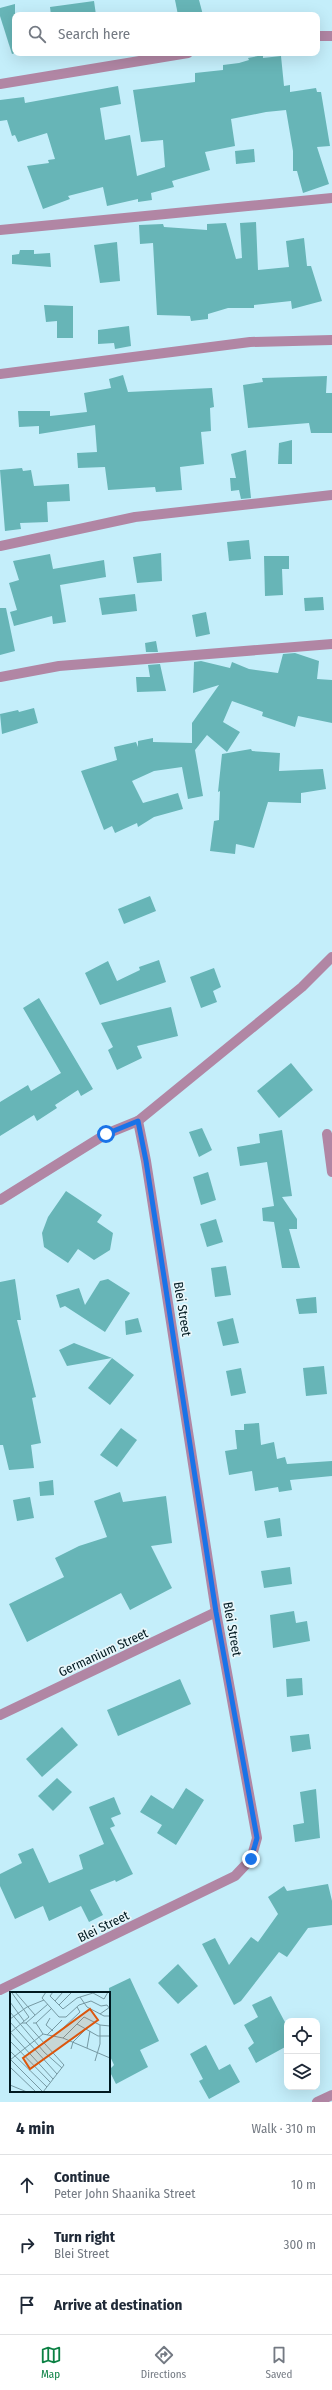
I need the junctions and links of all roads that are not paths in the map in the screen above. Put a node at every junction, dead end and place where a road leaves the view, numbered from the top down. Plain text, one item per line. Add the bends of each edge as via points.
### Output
1 (320, 36) edge
2 (332, 36) edge
3 (170, 56) edge
4 (0, 84) edge
5 (332, 198) edge
6 (0, 230) edge
7 (332, 340) edge
8 (0, 374) edge
9 (332, 495) edge
10 (0, 546) edge
11 (332, 644) edge
12 (0, 677) edge
13 (332, 957) edge
14 (138, 1121) junction
15 (327, 1134) dead end
16 (332, 1172) edge
17 (0, 1200) edge
18 (216, 1612) junction
19 (0, 1715) edge
20 (0, 1990) edge
21 (332, 2094) edge
22 (317, 2102) edge

1 - 2 street
3 - 4 street
5 - 6 street
7 - 8 street via 250,342
9 - 10 street via 135,517
11 - 12 street via 59,666
13 - 14 street via 302,987
14 - 17 street via 106,1134
14 - 18 street, Blei Street
15 - 16 street
18 - 19 street, Germanium Street
18 - 20 street, Blei Street via 257,1838 251,1859 235,1876
21 - 22 street

